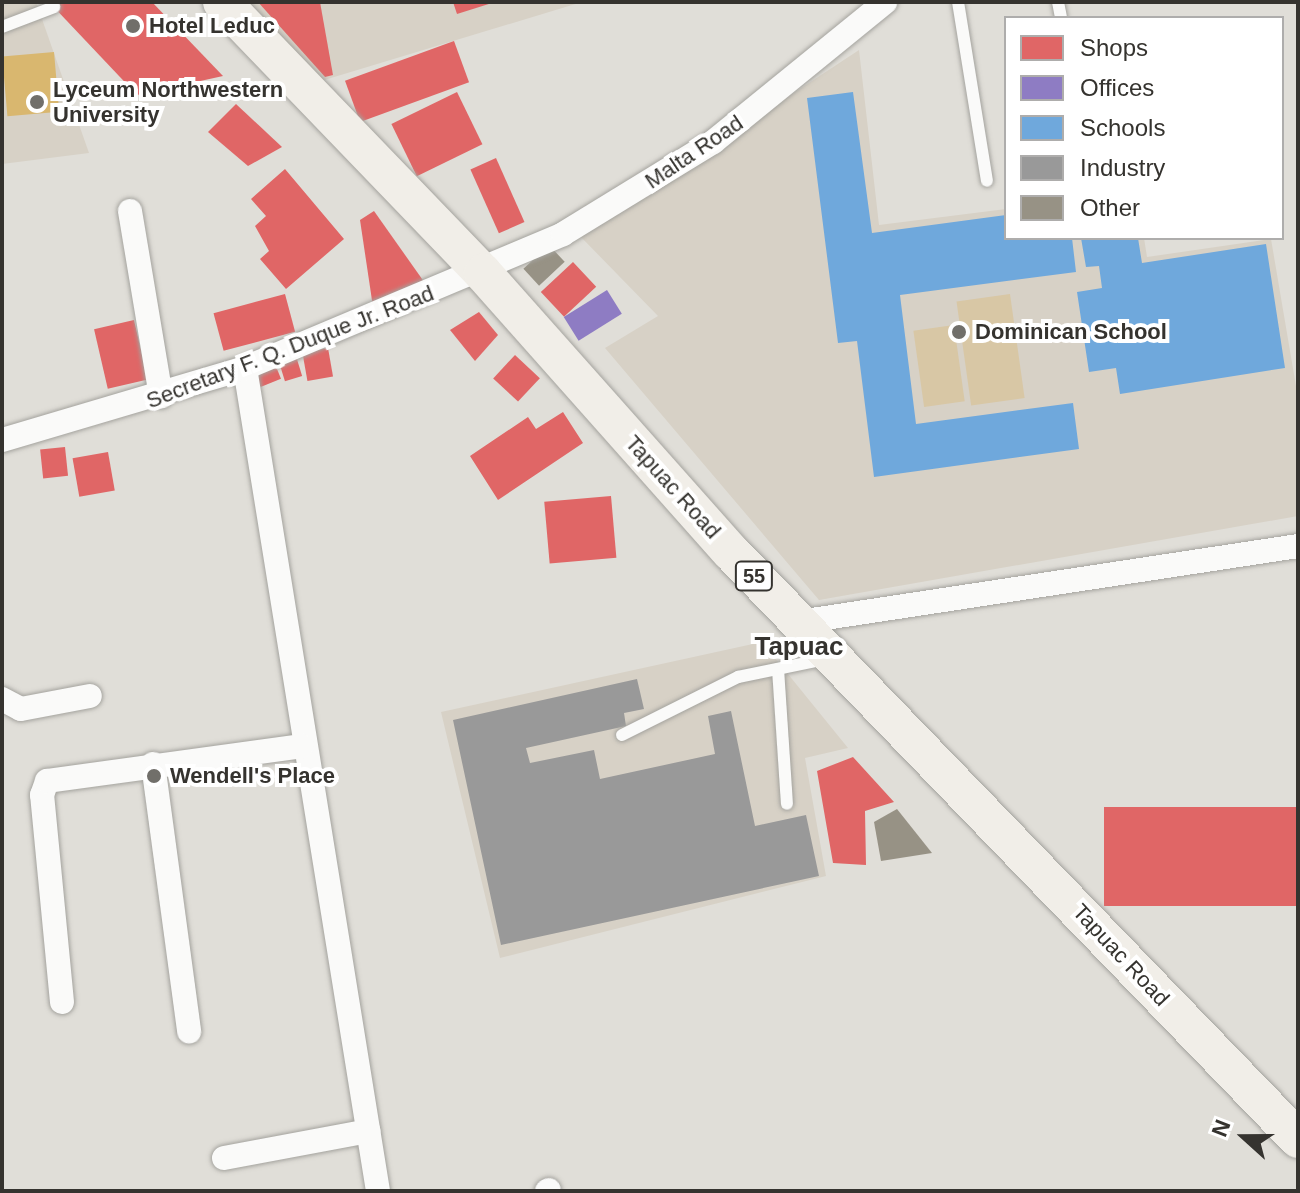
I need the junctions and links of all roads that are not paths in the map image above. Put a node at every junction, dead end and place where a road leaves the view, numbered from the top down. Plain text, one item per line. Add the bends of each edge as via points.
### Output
1 (222, 2) edge
2 (885, 2) edge
3 (958, 2) edge
4 (54, 7) dead end
5 (2, 27) edge
6 (987, 181) dead end
7 (130, 211) dead end
8 (483, 273) junction
9 (245, 368) junction
10 (161, 396) junction
11 (2, 440) edge
12 (1298, 546) edge
13 (799, 622) junction
14 (833, 658) junction
15 (778, 669) junction
16 (90, 696) dead end
17 (2, 699) edge
18 (622, 735) dead end
19 (302, 746) junction
20 (153, 764) junction
21 (787, 804) dead end
22 (62, 1002) dead end
23 (189, 1032) dead end
24 (368, 1131) junction
25 (1298, 1139) edge
26 (224, 1158) dead end
27 (378, 1191) edge

1 - 8 main road, Tapuac Road / 55
2 - 8 street, Malta Road via 713,142 563,234
3 - 6 lane
4 - 5 lane
7 - 10 street
8 - 9 street, Secretary F. Q. Duque Jr. Road
8 - 13 main road, Tapuac Road / 55
9 - 10 street, Secretary F. Q. Duque Jr. Road
9 - 19 street
10 - 11 street, Secretary F. Q. Duque Jr. Road
12 - 13 street
13 - 14 main road, Tapuac Road / 55
14 - 15 lane
14 - 25 main road, Tapuac Road / 55 via 1100,920
15 - 18 lane via 738,677
15 - 21 lane
16 - 17 street via 21,709
19 - 20 street
19 - 24 street
20 - 22 street via 57,777 44,788
20 - 23 street
24 - 26 street
24 - 27 street

